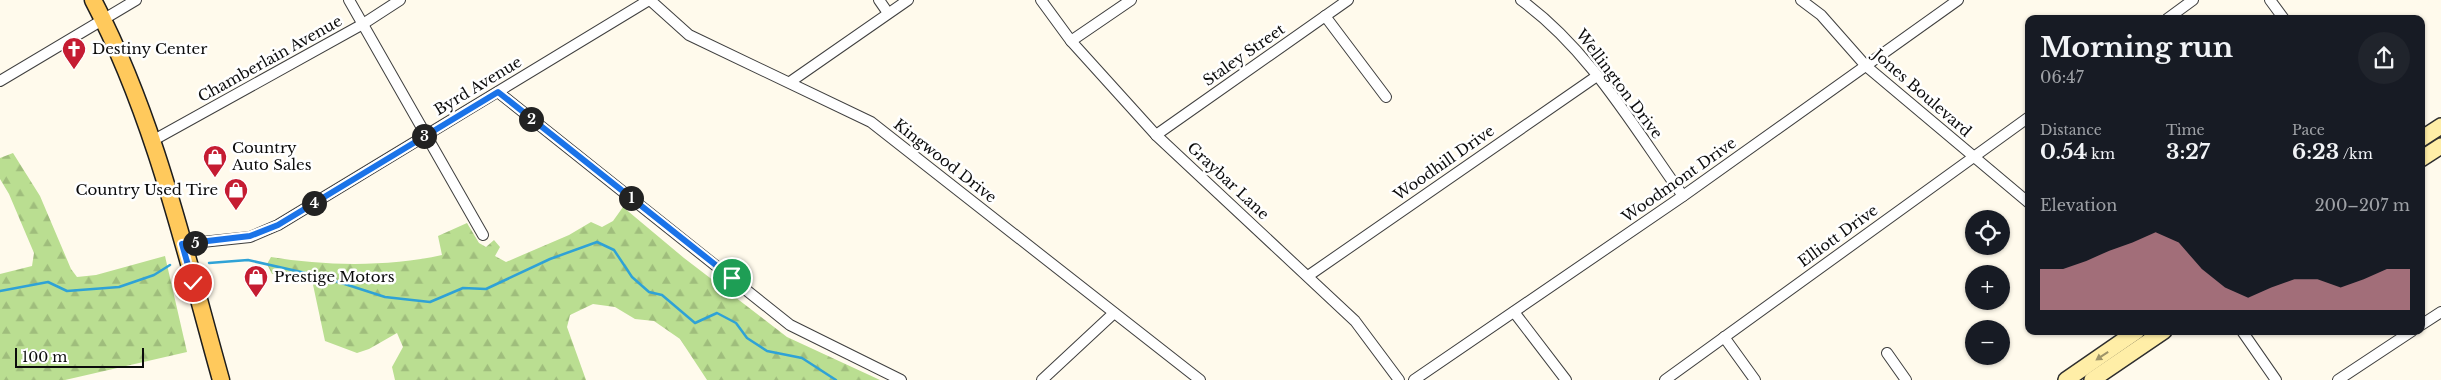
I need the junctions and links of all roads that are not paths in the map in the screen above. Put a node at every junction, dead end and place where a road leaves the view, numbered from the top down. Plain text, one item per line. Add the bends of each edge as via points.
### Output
1 (93, 0) edge
2 (136, 0) edge
3 (348, 0) edge
4 (400, 0) edge
5 (650, 0) edge
6 (879, 0) edge
7 (908, 0) edge
8 (1041, 0) edge
9 (1130, 0) edge
10 (1348, 0) edge
11 (1521, 0) edge
12 (1800, 0) edge
13 (1958, 0) edge
14 (2193, 0) edge
15 (2270, 0) edge
16 (888, 13) junction
17 (2172, 15) edge
18 (2281, 15) edge
19 (1325, 16) junction
20 (103, 20) junction
21 (363, 24) junction
22 (1071, 41) junction
23 (1866, 66) junction
24 (1597, 76) junction
25 (0, 81) edge
26 (790, 82) junction
27 (498, 92) junction
28 (1386, 97) dead end
29 (2025, 120) edge
30 (2441, 126) edge
31 (1156, 134) junction
32 (425, 136) junction
33 (2425, 136) edge
34 (152, 141) junction
35 (2441, 146) edge
36 (2425, 156) edge
37 (1972, 157) junction
38 (1683, 196) junction
39 (2025, 200) edge
40 (483, 235) dead end
41 (182, 244) junction
42 (1308, 276) junction
43 (1514, 312) junction
44 (2441, 312) edge
45 (1114, 313) junction
46 (2425, 322) edge
47 (2131, 335) edge
48 (2158, 335) edge
49 (2245, 335) edge
50 (2406, 335) edge
51 (1724, 337) junction
52 (1887, 353) dead end
53 (220, 380) edge
54 (901, 380) edge
55 (1042, 380) edge
56 (1200, 380) edge
57 (1398, 380) edge
58 (1414, 380) edge
59 (1566, 380) edge
60 (1665, 380) edge
61 (1755, 380) edge
62 (1906, 380) edge
63 (2066, 380) edge
64 (2092, 380) edge
65 (2276, 380) edge
66 (2338, 380) edge

1 - 20 main road
2 - 20 street
3 - 21 street
4 - 21 street, Chamberlain Avenue
5 - 26 street, Kingwood Drive via 689,36
5 - 27 street, Byrd Avenue
6 - 16 street
7 - 16 street
8 - 22 street, Graybar Lane
9 - 22 street
10 - 19 street, Staley Street
11 - 24 street, Wellington Drive via 1562,34
12 - 23 street, Jones Boulevard via 1821,15
13 - 23 street, Woodmont Drive
14 - 17 street
15 - 18 street
16 - 26 street
19 - 28 street
19 - 31 street, Staley Street
20 - 25 street
20 - 34 main road
21 - 32 street
21 - 34 street, Chamberlain Avenue
22 - 31 street, Graybar Lane
23 - 37 street, Jones Boulevard
23 - 38 street, Woodmont Drive
24 - 38 street, Wellington Drive
24 - 42 street, Woodhill Drive
26 - 45 street, Kingwood Drive via 871,122
27 - 32 street, Byrd Avenue
27 - 54 street via 790,325
29 - 37 street, Elliott Drive
30 - 33 main road
31 - 42 street, Graybar Lane
32 - 40 street
32 - 41 street, Byrd Avenue via 278,225 250,236
34 - 41 main road
35 - 36 main road
37 - 39 street, Jones Boulevard
37 - 51 street, Elliott Drive
38 - 43 street, Woodmont Drive
41 - 53 main road
42 - 57 street, Graybar Lane via 1355,321
43 - 58 street, Woodmont Drive
43 - 59 street
44 - 46 street
45 - 55 street
45 - 56 street, Kingwood Drive
47 -> 63 main road
48 - 64 main road
49 - 65 street
50 - 66 street
51 - 60 street, Elliott Drive
51 - 61 street
52 - 62 street

